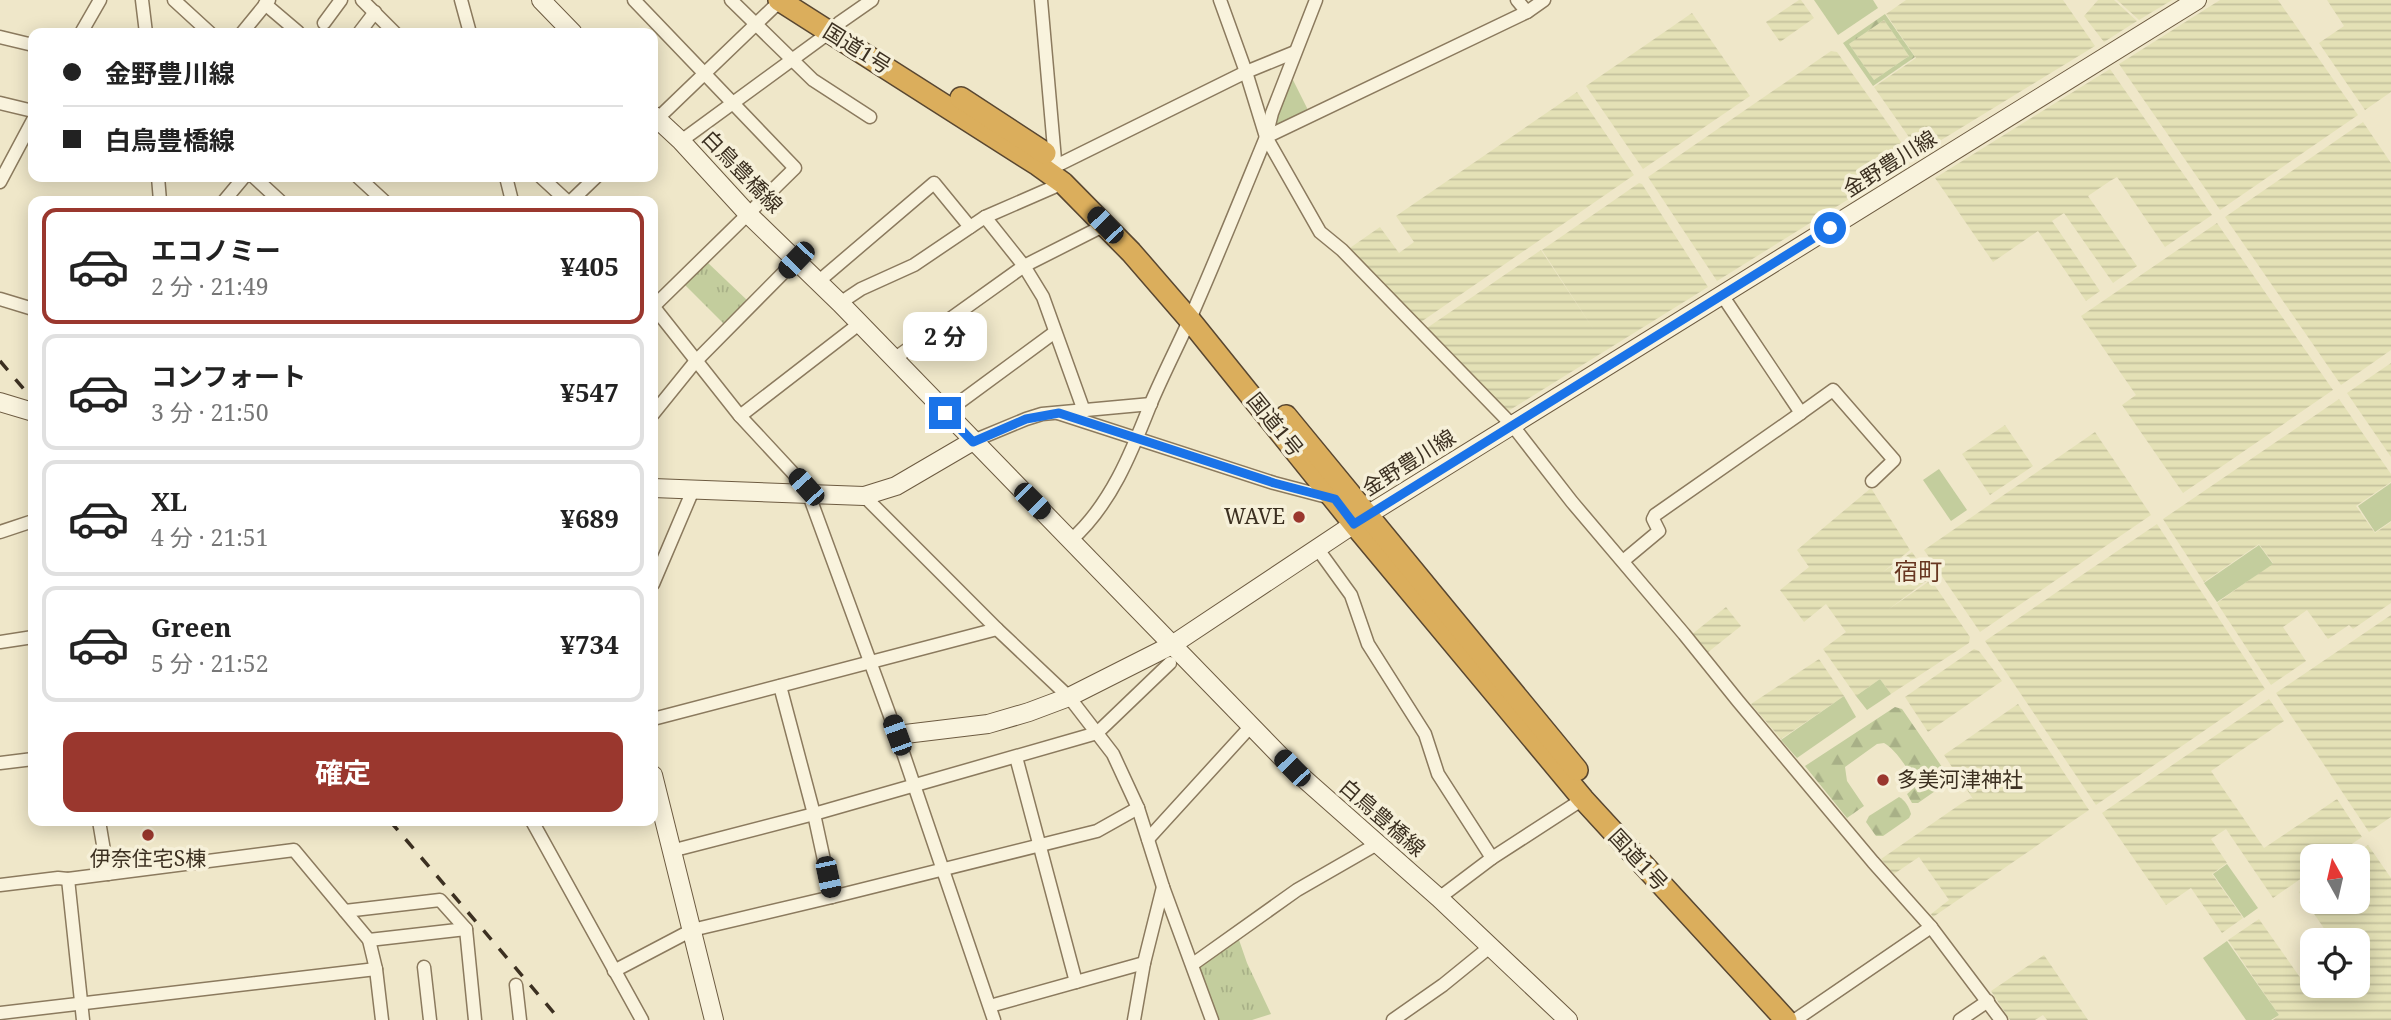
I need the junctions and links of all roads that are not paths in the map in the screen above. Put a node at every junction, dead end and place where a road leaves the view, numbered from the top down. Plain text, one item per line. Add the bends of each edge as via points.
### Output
1 (100, 0) edge
2 (142, 0) edge
3 (341, 0) edge
4 (362, 0) edge
5 (461, 0) edge
6 (541, 0) edge
7 (635, 0) edge
8 (731, 0) edge
9 (780, 0) edge
10 (805, 0) edge
11 (872, 0) edge
12 (1041, 0) edge
13 (1220, 0) edge
14 (1316, 0) edge
15 (1517, 0) edge
16 (1544, 0) edge
17 (2197, 0) edge
18 (267, 2) edge
19 (183, 3) edge
20 (375, 12) junction
21 (1527, 12) junction
22 (324, 23) dead end
23 (755, 25) junction
24 (83, 28) edge
25 (145, 28) edge
26 (206, 28) edge
27 (246, 28) edge
28 (294, 28) edge
29 (363, 28) edge
30 (390, 28) edge
31 (470, 28) edge
32 (568, 28) edge
33 (835, 28) junction
34 (0, 37) edge
35 (28, 44) edge
36 (1295, 52) junction
37 (791, 60) junction
38 (1247, 72) junction
39 (705, 73) junction
40 (734, 102) junction
41 (0, 103) edge
42 (28, 110) edge
43 (658, 115) edge
44 (870, 117) dead end
45 (658, 122) edge
46 (28, 129) edge
47 (1266, 137) junction
48 (681, 141) junction
49 (1059, 169) junction
50 (2, 174) edge
51 (240, 182) edge
52 (259, 182) edge
53 (363, 182) edge
54 (547, 182) edge
55 (590, 182) edge
56 (229, 196) edge
57 (275, 196) edge
58 (379, 196) edge
59 (563, 196) edge
60 (575, 196) edge
61 (747, 213) junction
62 (985, 216) junction
63 (1105, 225) junction
64 (970, 227) junction
65 (796, 260) junction
66 (1024, 266) junction
67 (819, 281) junction
68 (1722, 295) junction
69 (0, 299) edge
70 (658, 302) edge
71 (840, 303) junction
72 (28, 307) edge
73 (658, 314) edge
74 (1192, 314) junction
75 (859, 324) junction
76 (1055, 332) junction
77 (894, 359) junction
78 (695, 362) junction
79 (0, 402) edge
80 (1151, 404) junction
81 (658, 408) edge
82 (28, 410) edge
83 (1084, 411) junction
84 (1801, 412) junction
85 (945, 413) junction
86 (1059, 413) junction
87 (740, 416) junction
88 (1513, 426) junction
89 (1138, 439) junction
90 (973, 442) junction
91 (1872, 481) dead end
92 (658, 488) edge
93 (693, 490) junction
94 (810, 495) junction
95 (864, 496) junction
96 (1335, 499) junction
97 (1362, 519) junction
98 (28, 523) edge
99 (0, 532) edge
100 (1071, 540) junction
101 (1317, 548) junction
102 (1623, 561) junction
103 (658, 572) edge
104 (997, 629) junction
105 (28, 638) edge
106 (0, 642) edge
107 (1171, 654) junction
108 (872, 663) junction
109 (780, 686) junction
110 (1069, 697) junction
111 (658, 718) edge
112 (1251, 726) junction
113 (1097, 733) junction
114 (897, 735) junction
115 (1016, 757) junction
116 (28, 760) edge
117 (0, 763) edge
118 (915, 786) junction
119 (658, 796) edge
120 (1583, 799) junction
121 (1138, 808) junction
122 (814, 814) junction
123 (100, 826) edge
124 (538, 826) edge
125 (1148, 839) junction
126 (1377, 844) junction
127 (1040, 845) junction
128 (671, 851) junction
129 (1492, 858) junction
130 (944, 869) junction
131 (108, 874) junction
132 (68, 879) junction
133 (0, 885) edge
134 (1163, 887) junction
135 (832, 897) junction
136 (1439, 898) junction
137 (345, 911) junction
138 (1931, 927) junction
139 (466, 929) junction
140 (692, 930) junction
141 (369, 940) junction
142 (1491, 946) junction
143 (1144, 963) junction
144 (1193, 964) junction
145 (424, 967) dead end
146 (376, 970) junction
147 (614, 971) junction
148 (1076, 982) junction
149 (516, 985) dead end
150 (1988, 1001) junction
151 (81, 1004) junction
152 (990, 1006) junction
153 (0, 1013) edge
154 (1795, 1019) edge
155 (83, 1020) edge
156 (382, 1020) edge
157 (430, 1020) edge
158 (475, 1020) edge
159 (520, 1020) edge
160 (642, 1020) edge
161 (714, 1020) edge
162 (994, 1020) edge
163 (1134, 1020) edge
164 (1212, 1020) edge
165 (1392, 1020) edge
166 (1567, 1020) edge
167 (1960, 1020) edge
168 (2001, 1020) edge

1 - 24 street
2 - 25 street
3 - 22 street
4 - 20 street
5 - 31 street
6 - 32 main road
7 - 39 street
8 - 23 street
9 - 23 street
9 - 33 highway, 国道1号
10 - 33 highway, 国道1号
11 - 33 street
12 - 49 street
13 - 38 street
14 - 36 street
15 - 21 street
16 - 21 street
17 - 68 main road, 金野豊川線
18 - 27 street
18 - 28 street
19 - 26 street
20 - 29 street
20 - 30 street
21 - 47 street
23 - 37 street
23 - 39 street
33 - 37 street
33 - 49 highway, 国道1号
34 - 35 street
36 - 38 street
36 - 47 street
37 - 40 street
37 - 44 street
38 - 47 street
38 - 49 street
39 - 40 street
39 - 43 street
40 - 48 street
40 - 61 street via 795,168
41 - 42 street
45 - 48 main road, 白鳥豊橋線
46 - 50 street
47 - 74 street
47 - 88 street via 1320,232
48 - 61 main road, 白鳥豊橋線
49 - 62 street
49 - 63 highway, 国道1号
49 - 74 highway, 国道1号 via 1122,222
51 - 56 street
52 - 57 street
53 - 58 street
54 - 59 street
55 - 60 street
61 - 65 main road, 白鳥豊橋線
61 - 70 street
62 - 64 street
62 - 66 street
63 - 66 street
63 - 74 highway, 国道1号
64 - 67 street via 934,183
64 - 71 street via 914,265
65 - 67 main road, 白鳥豊橋線
65 - 78 street
66 - 76 street via 1043,297
66 - 77 street
67 - 71 main road, 白鳥豊橋線
68 - 84 street
68 - 88 main road, 金野豊川線
69 - 72 street
71 - 75 main road, 白鳥豊橋線
73 - 78 street
74 - 80 street
74 - 96 highway, 国道1号
74 - 97 highway, 国道1号
75 - 77 main road, 白鳥豊橋線
75 - 87 street
76 - 83 street
76 - 85 street
77 - 85 main road, 白鳥豊橋線
78 - 81 street
78 - 87 street
79 - 82 main road
80 - 83 street
80 - 89 street
83 - 86 street
84 - 91 street via 1833,390 1894,460
84 - 102 street via 1655,515 1659,531
85 - 90 main road, 白鳥豊橋線
86 - 89 street
86 - 90 street via 1026,419
87 - 94 street
88 - 97 main road, 金野豊川線
88 - 102 street
89 - 96 street
89 - 100 street via 1088,526
90 - 95 main road via 896,486
90 - 100 main road
92 - 93 main road
93 - 94 main road
93 - 103 street
94 - 95 main road
94 - 108 street
95 - 104 street
96 - 97 highway, 国道1号
97 - 101 main road, 金野豊川線
97 - 120 highway, 国道1号
97 - 154 highway, 国道1号
98 - 99 street
100 - 107 main road
101 - 107 main road, 金野豊川線
101 - 129 street via 1351,595 1367,644 1425,734 1438,774
102 - 138 street
104 - 108 street
104 - 110 street
105 - 106 street
107 - 110 main road, 金野豊川線
107 - 112 main road, 白鳥豊橋線
107 - 113 street
108 - 109 street
108 - 114 street
109 - 111 street
109 - 122 street
110 - 113 street
110 - 114 main road, 金野豊川線 via 988,724
112 - 125 street
112 - 126 main road, 白鳥豊橋線
113 - 115 street
113 - 121 street via 1118,763
114 - 118 street
115 - 118 street
115 - 127 street
116 - 117 street
118 - 122 street
118 - 130 street
119 - 128 main road
120 - 129 street
120 - 154 highway, 国道1号
121 - 125 street
121 - 127 street via 1097,831
122 - 128 street
122 - 135 street
123 - 131 street
124 - 147 street
125 - 134 street
126 - 136 main road, 白鳥豊橋線
126 - 144 street via 1297,890
127 - 130 street
127 - 148 street
128 - 140 main road
129 - 136 street
130 - 135 street
130 - 152 street
131 - 132 street
131 - 137 street via 294,850
132 - 133 street
132 - 151 street
134 - 143 street
134 - 144 street
135 - 140 street
136 - 142 main road, 白鳥豊橋線
137 - 139 street via 440,900
137 - 141 street
138 - 150 street
138 - 154 street
139 - 141 street
139 - 158 street
140 - 147 street
140 - 161 main road
141 - 146 street
142 - 165 street
142 - 166 main road, 白鳥豊橋線
143 - 148 street
143 - 163 street
144 - 164 street
145 - 157 street
146 - 151 street
146 - 156 street
147 - 160 street
148 - 152 street
149 - 159 street
150 - 167 street
150 - 168 street
151 - 153 street
151 - 155 street
152 - 162 street

